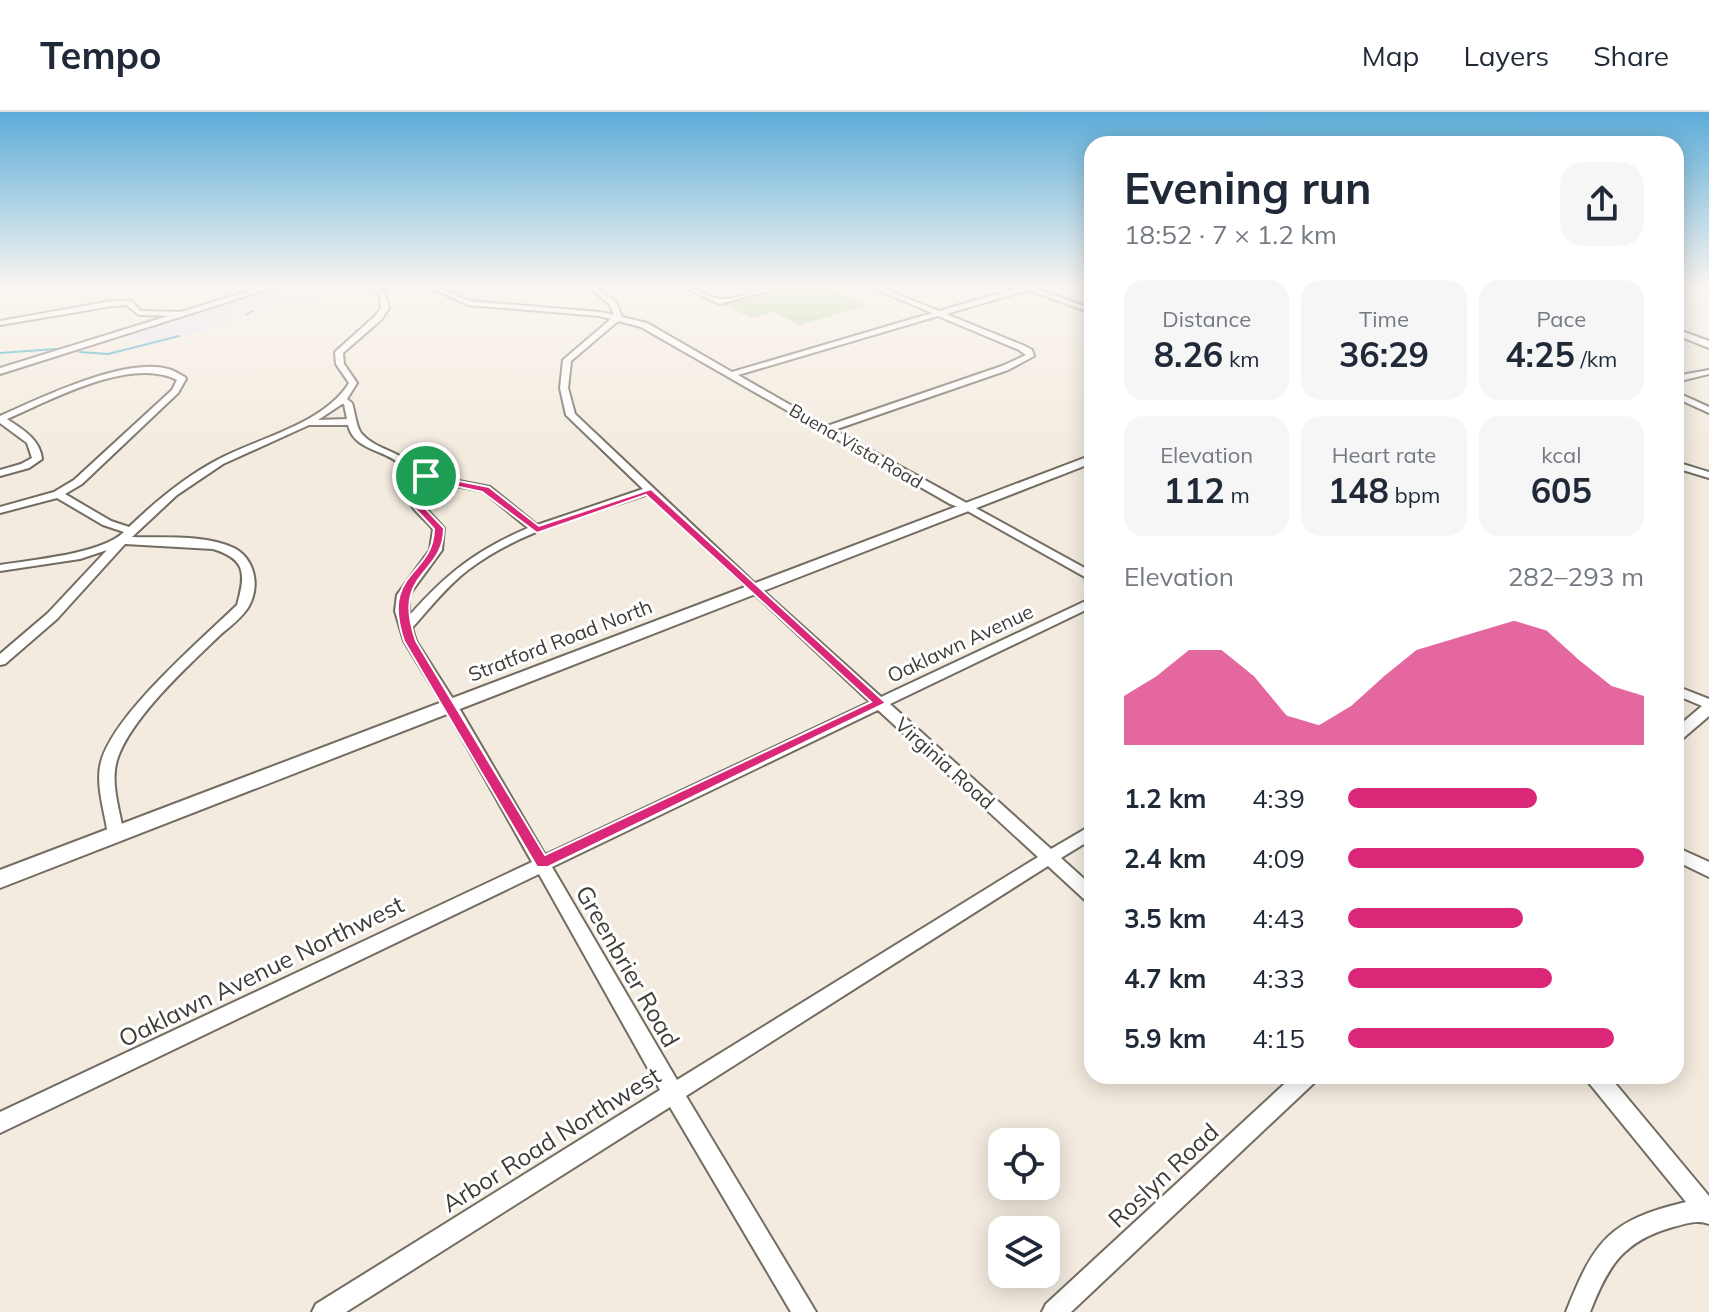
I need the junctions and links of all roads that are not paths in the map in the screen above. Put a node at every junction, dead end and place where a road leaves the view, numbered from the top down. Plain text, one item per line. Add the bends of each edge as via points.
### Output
1 (96, 341) edge
2 (352, 341) edge
3 (589, 341) edge
4 (674, 341) edge
5 (844, 341) edge
6 (1005, 341) edge
7 (0, 371) edge
8 (1709, 372) edge
9 (735, 373) junction
10 (1684, 377) edge
11 (1684, 399) edge
12 (343, 401) junction
13 (1709, 410) edge
14 (0, 419) edge
15 (352, 422) junction
16 (297, 426) junction
17 (831, 428) junction
18 (1084, 462) edge
19 (1684, 467) edge
20 (0, 473) edge
21 (413, 475) junction
22 (1709, 475) edge
23 (648, 491) junction
24 (58, 494) junction
25 (968, 507) junction
26 (0, 510) edge
27 (537, 530) junction
28 (131, 531) junction
29 (120, 541) junction
30 (0, 568) edge
31 (1084, 572) edge
32 (754, 590) junction
33 (1084, 606) edge
34 (405, 628) junction
35 (0, 661) edge
36 (1684, 694) edge
37 (879, 703) junction
38 (450, 705) junction
39 (1709, 706) edge
40 (1684, 729) edge
41 (116, 835) junction
42 (1084, 836) edge
43 (1684, 857) edge
44 (1050, 858) junction
45 (542, 863) junction
46 (1709, 870) edge
47 (0, 879) edge
48 (1084, 889) edge
49 (1293, 1084) edge
50 (1603, 1084) edge
51 (673, 1093) junction
52 (0, 1123) edge
53 (1708, 1210) edge
54 (324, 1312) edge
55 (804, 1312) edge
56 (1054, 1312) edge
57 (1578, 1312) edge

1 - 7 main road
2 - 12 street via 339,352 340,364 353,383
3 - 23 street, Virginia Road via 564,369 571,415
4 - 9 street, Buena Vista Road
5 - 9 street
6 - 17 street via 1030,356
8 - 10 street
9 - 17 street, Buena Vista Road
11 - 13 street
12 - 15 street
12 - 16 street
14 - 20 street via 38,453 25,466
14 - 24 street via 112,376 152,371 180,376 175,391 86,476
15 - 16 street
15 - 21 street via 363,441 402,460
16 - 28 street via 206,471 152,508
17 - 25 street, Buena Vista Road
18 - 25 main road, Stratford Road North
19 - 22 street
21 - 27 street via 486,489
21 - 34 street via 415,503 439,528 439,540 403,595
23 - 27 street
23 - 32 street, Virginia Road
24 - 26 street
24 - 28 street
25 - 31 street, Buena Vista Road
25 - 32 main road, Stratford Road North
27 - 34 street via 465,567
28 - 29 street
29 - 30 street via 94,552
29 - 35 street via 57,611
29 - 41 street via 196,543 229,550 243,559 251,587 243,606 119,739 108,778
32 - 37 street, Virginia Road
32 - 38 main road, Stratford Road North
33 - 37 street, Oaklawn Avenue
34 - 38 street, Greenbrier Road
36 - 39 street
37 - 44 street, Virginia Road
37 - 45 street, Oaklawn Avenue
38 - 41 main road, Stratford Road North
38 - 45 street, Greenbrier Road
39 - 40 street
41 - 47 main road, Stratford Road North
42 - 44 street, Arbor Road Northwest
43 - 46 street
44 - 48 street, Virginia Road
44 - 51 street, Arbor Road Northwest
45 - 51 street, Greenbrier Road
45 - 52 street, Oaklawn Avenue Northwest
49 - 56 street, Roslyn Road
50 - 53 street
51 - 54 street, Arbor Road Northwest
51 - 55 street, Greenbrier Road
53 - 57 street via 1667,1215 1621,1237 1588,1283

